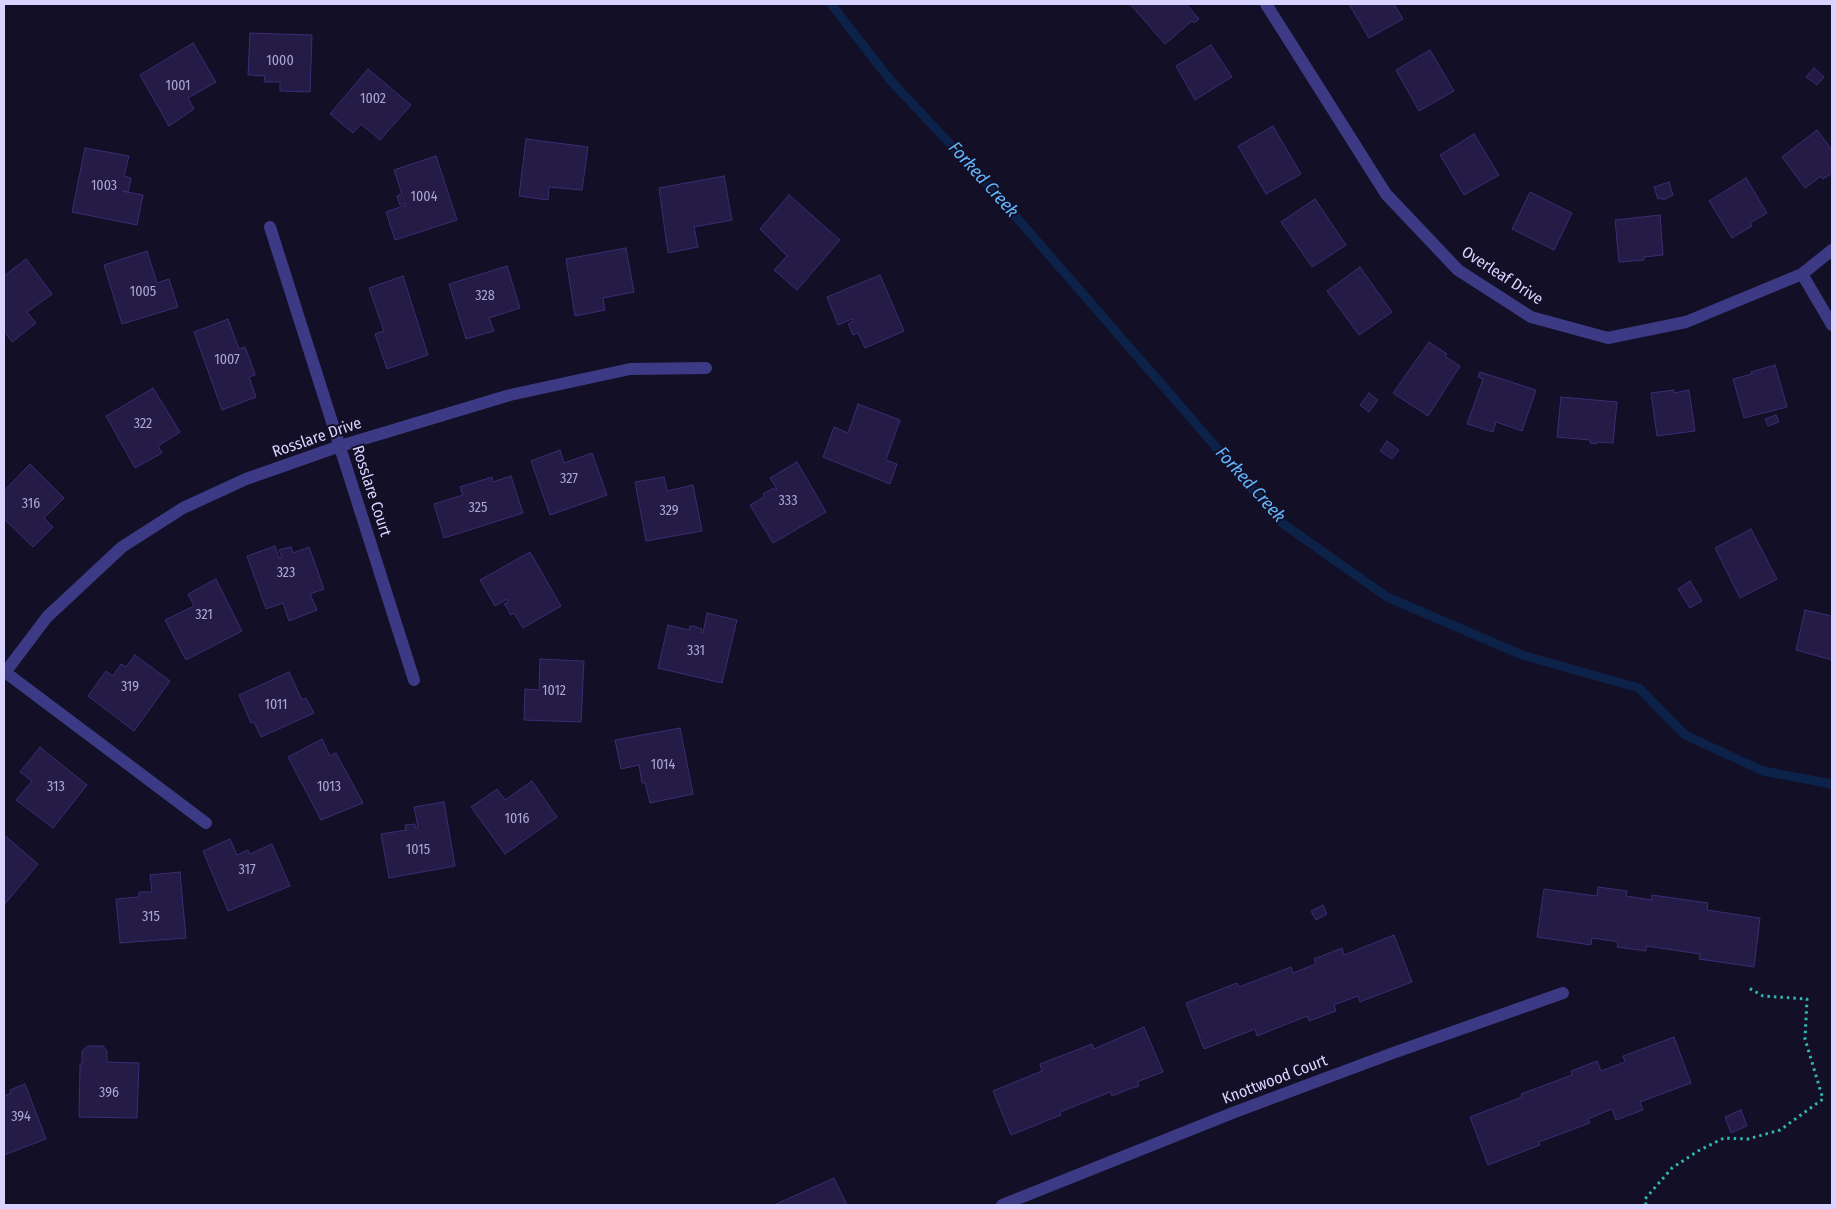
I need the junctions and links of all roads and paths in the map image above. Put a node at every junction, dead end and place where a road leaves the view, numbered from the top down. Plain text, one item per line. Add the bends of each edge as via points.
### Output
1 (1266, 4) edge
2 (270, 227) dead end
3 (1832, 250) edge
4 (1802, 274) junction
5 (1832, 325) edge
6 (706, 368) dead end
7 (340, 446) junction
8 (4, 673) edge
9 (414, 680) dead end
10 (206, 823) dead end
11 (1747, 986) dead end
12 (1563, 993) dead end
13 (1002, 1205) edge
14 (1646, 1205) edge

1 - 4 street, Overleaf Drive via 1386,194 1458,270 1531,317 1608,338 1686,322
2 - 7 street, Rosslare Court
3 - 4 street, Overleaf Drive
4 - 5 street
6 - 7 street, Rosslare Drive via 630,369 510,395
7 - 8 street, Rosslare Drive via 246,480 192,504 122,547 47,617
7 - 9 street, Rosslare Court
8 - 10 street
11 - 14 path via 1763,996 1807,999 1805,1039 1823,1099 1780,1130 1748,1139 1724,1138 1698,1151 1672,1168 1645,1199
12 - 13 street, Knottwood Court via 1244,1109

